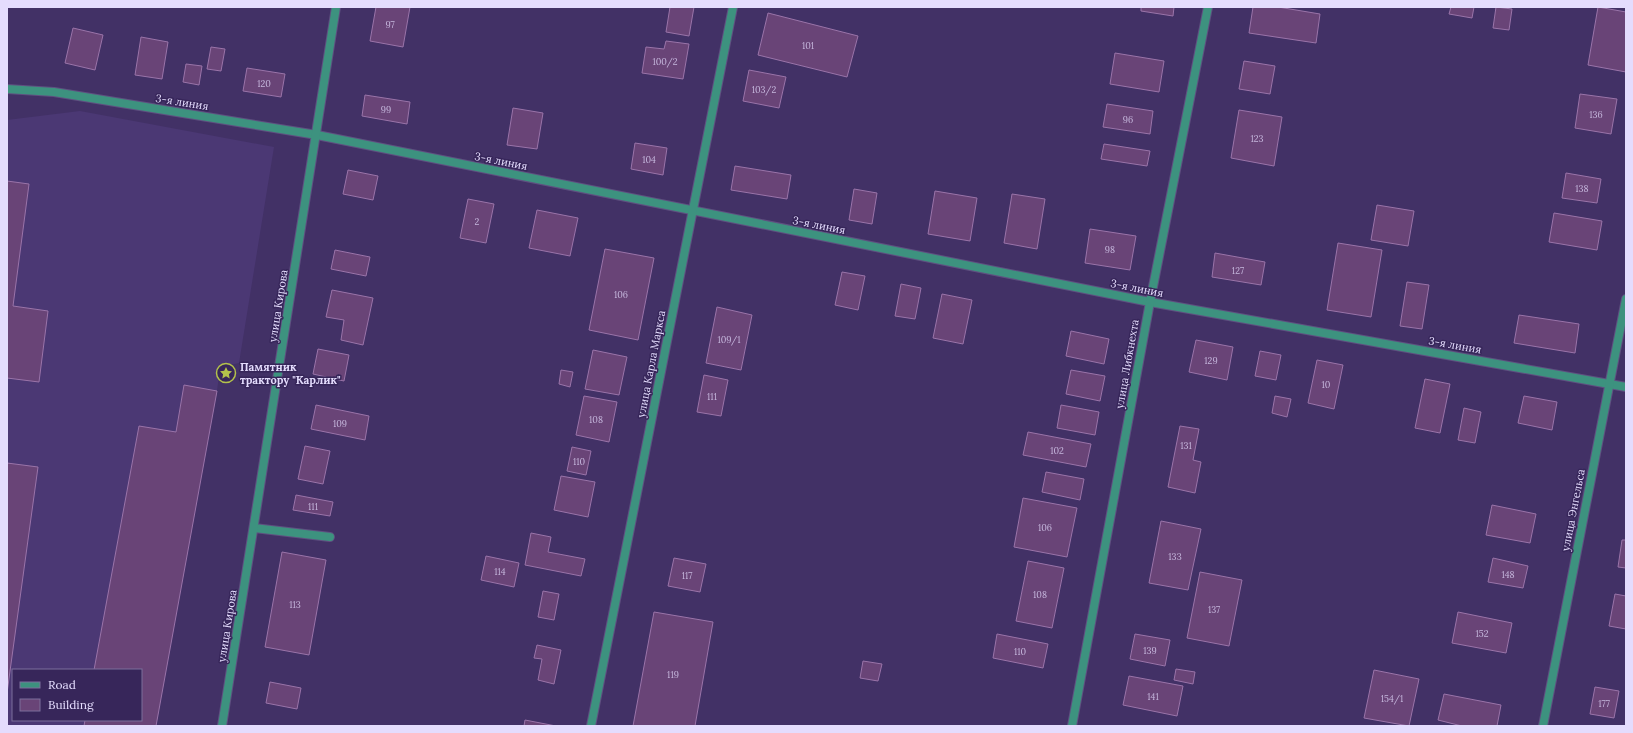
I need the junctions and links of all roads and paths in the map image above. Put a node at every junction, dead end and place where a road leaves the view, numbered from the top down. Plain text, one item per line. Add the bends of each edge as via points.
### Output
1 (336, 7) edge
2 (733, 7) edge
3 (1208, 7) edge
4 (7, 89) edge
5 (317, 135) junction
6 (692, 210) junction
7 (1626, 299) edge
8 (1150, 302) junction
9 (1609, 384) junction
10 (1626, 387) edge
11 (254, 528) junction
12 (330, 537) dead end
13 (222, 726) edge
14 (591, 726) edge
15 (1072, 726) edge
16 (1543, 726) edge

1 - 5 street, улица Кирова
2 - 6 street, улица Карла Маркса
3 - 8 street, улица Либкнехта
4 - 5 street, 3-я линия via 54,92
5 - 6 street, 3-я линия
5 - 11 street, улица Кирова
6 - 8 street, 3-я линия
6 - 14 street, улица Карла Маркса
7 - 9 street, улица Энгельса
8 - 9 street, 3-я линия
8 - 15 street, улица Либкнехта
9 - 10 street, 3-я линия
9 - 16 street, улица Энгельса
11 - 12 street
11 - 13 street, улица Кирова

